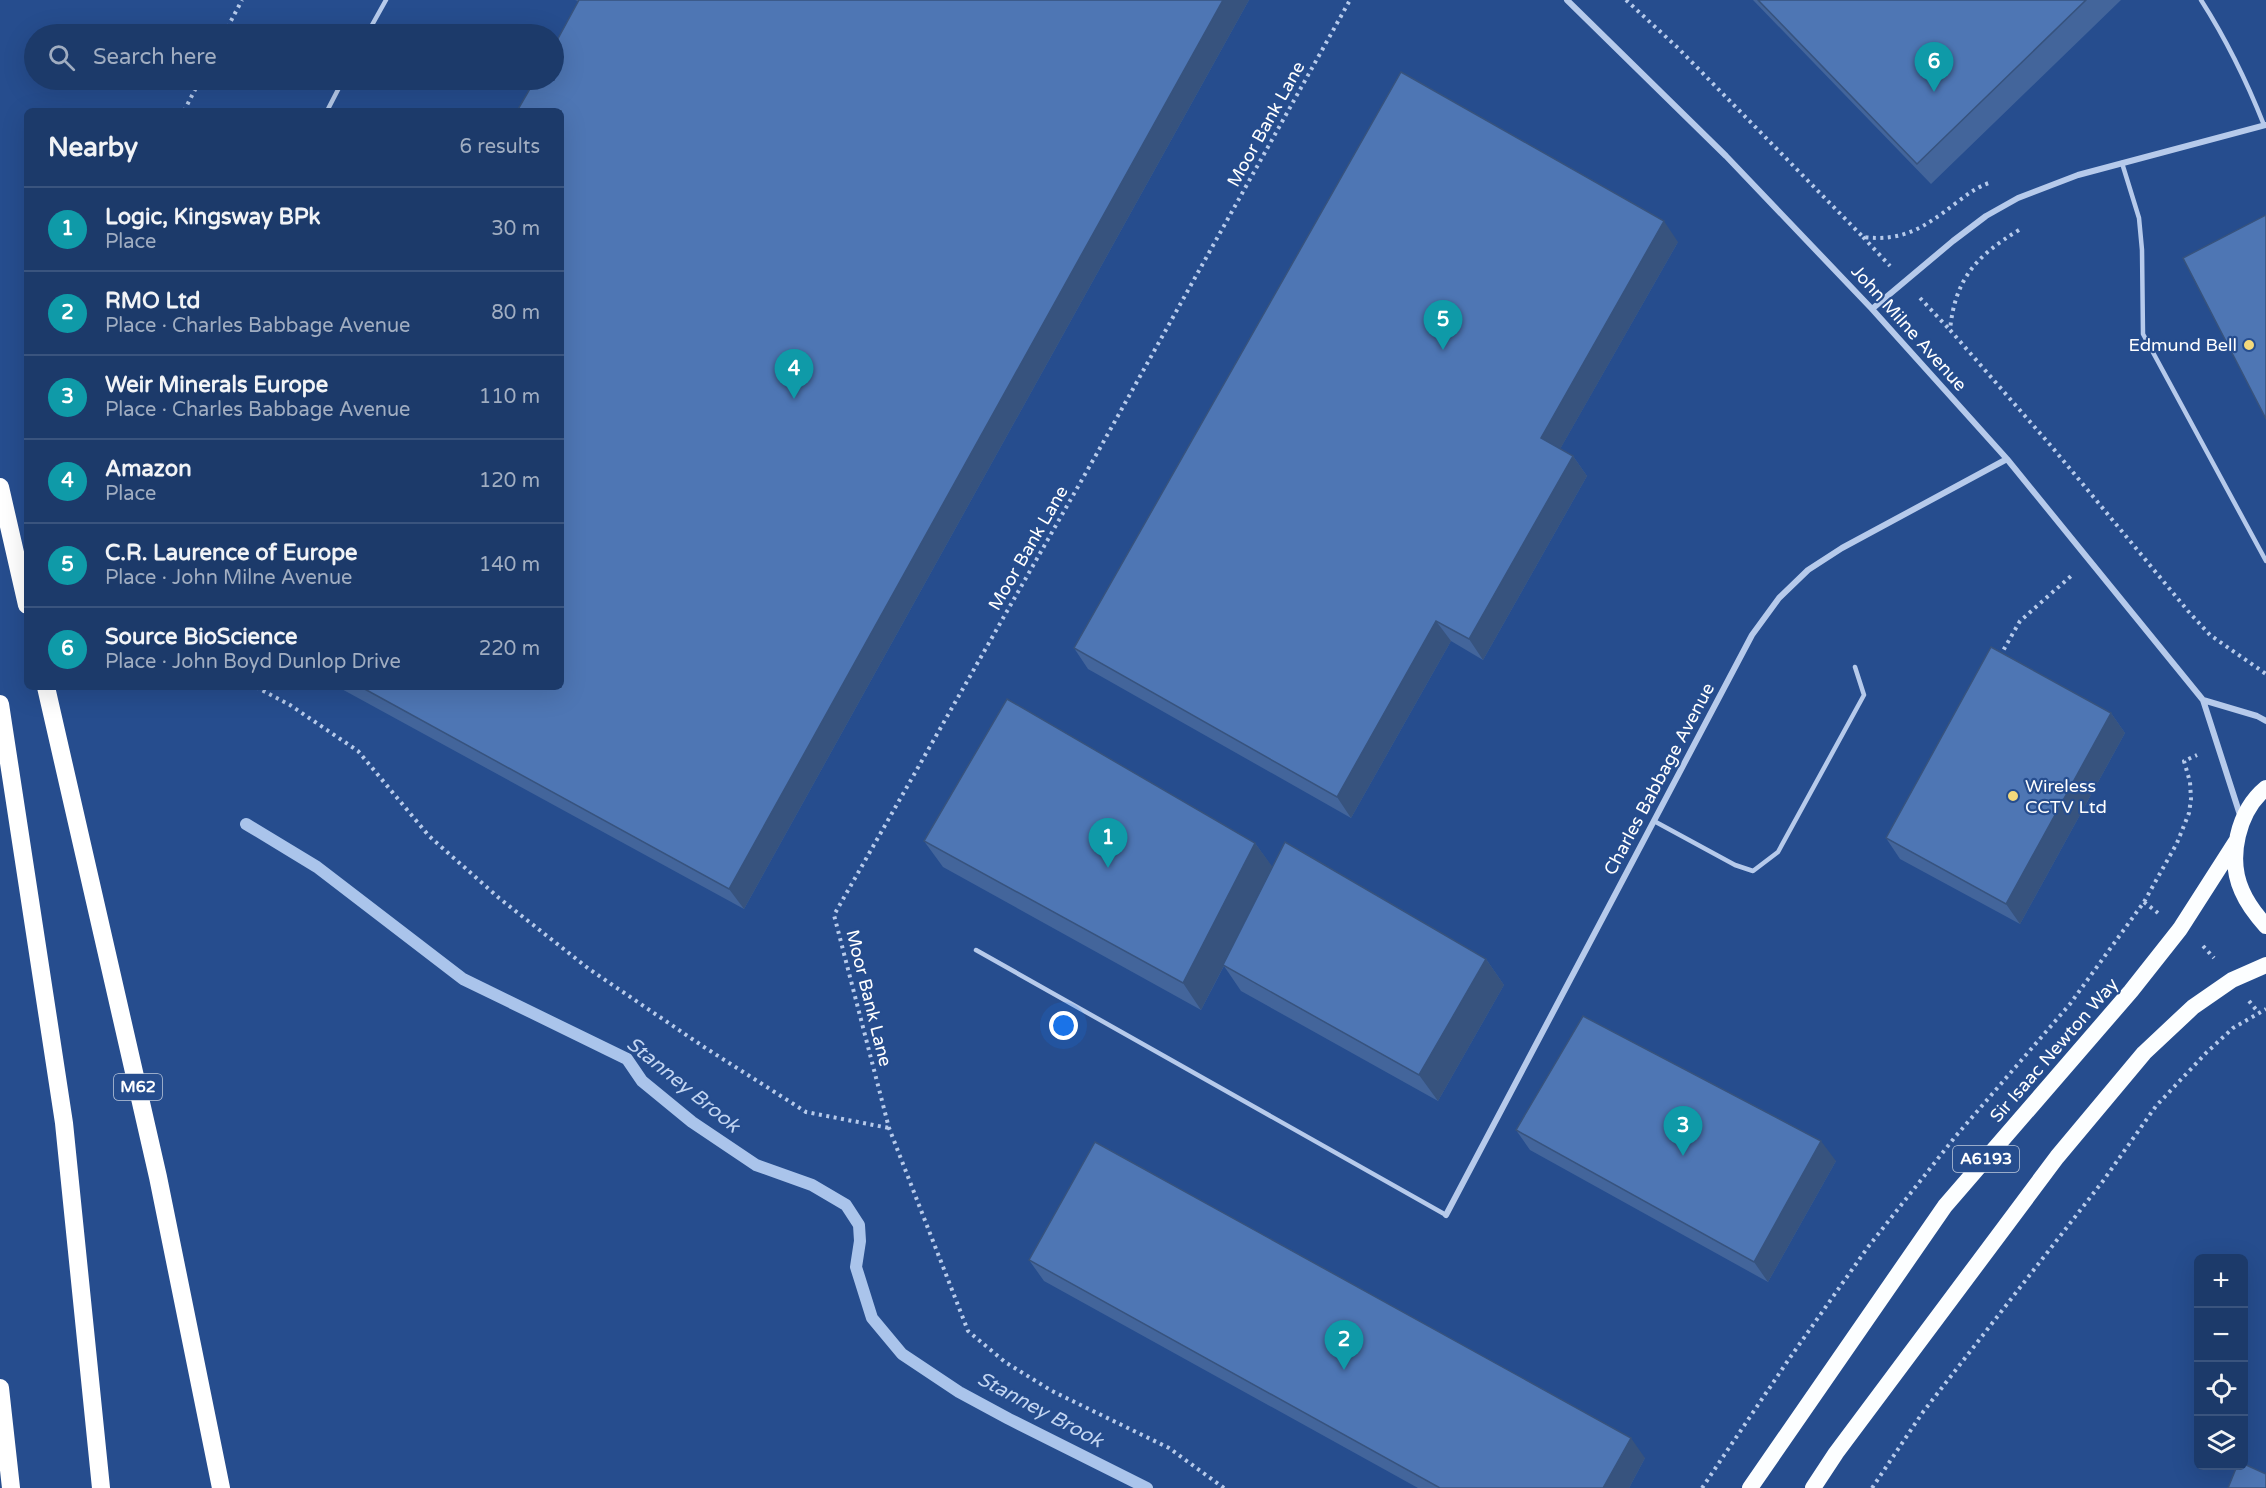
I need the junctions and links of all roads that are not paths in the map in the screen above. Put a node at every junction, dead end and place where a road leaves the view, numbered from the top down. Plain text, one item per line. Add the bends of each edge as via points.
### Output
1 (386, 0) edge
2 (1567, 0) edge
3 (2201, 0) edge
4 (373, 24) edge
5 (338, 90) edge
6 (329, 108) edge
7 (2265, 125) edge
8 (2122, 163) junction
9 (1872, 309) junction
10 (2007, 459) junction
11 (0, 487) edge
12 (2266, 561) edge
13 (24, 592) edge
14 (1855, 667) dead end
15 (47, 690) edge
16 (2203, 700) junction
17 (0, 704) edge
18 (2266, 721) edge
19 (2266, 788) edge
20 (1654, 821) junction
21 (2242, 821) junction
22 (2237, 840) junction
23 (2266, 926) edge
24 (976, 950) dead end
25 (2266, 965) edge
26 (1446, 1215) joint
27 (0, 1388) edge
28 (11, 1488) edge
29 (101, 1488) edge
30 (221, 1488) edge
31 (1750, 1488) edge
32 (1814, 1488) edge

1 - 4 lane
2 - 9 street, John Milne Avenue via 1726,156
3 - 7 lane
5 - 6 lane
7 - 8 street
8 - 9 street via 2050,184 1986,216
8 - 12 lane via 2139,218 2143,334
9 - 10 street, John Milne Avenue
10 - 16 street, John Milne Avenue
10 - 20 street, Charles Babbage Avenue via 1842,548 1808,570 1779,598 1752,634
11 - 13 highway
14 - 20 lane via 1864,695 1778,852 1765,863 1753,871
15 - 30 highway, M62 via 158,1177
16 - 18 street
16 - 21 street, John Milne Avenue
17 - 29 highway via 64,1123
19 - 21 highway, A6193
20 - 26 street, Charles Babbage Avenue
21 - 22 highway, A6193
22 - 23 highway, A6193 via 2236,865 2241,889
22 - 31 highway, Sir Isaac Newton Way / A6193 via 2180,929 2131,991 1945,1206
24 - 26 lane
25 - 32 highway, A6193 via 2232,980 2193,1007 2144,1053 2057,1157
27 - 28 highway

